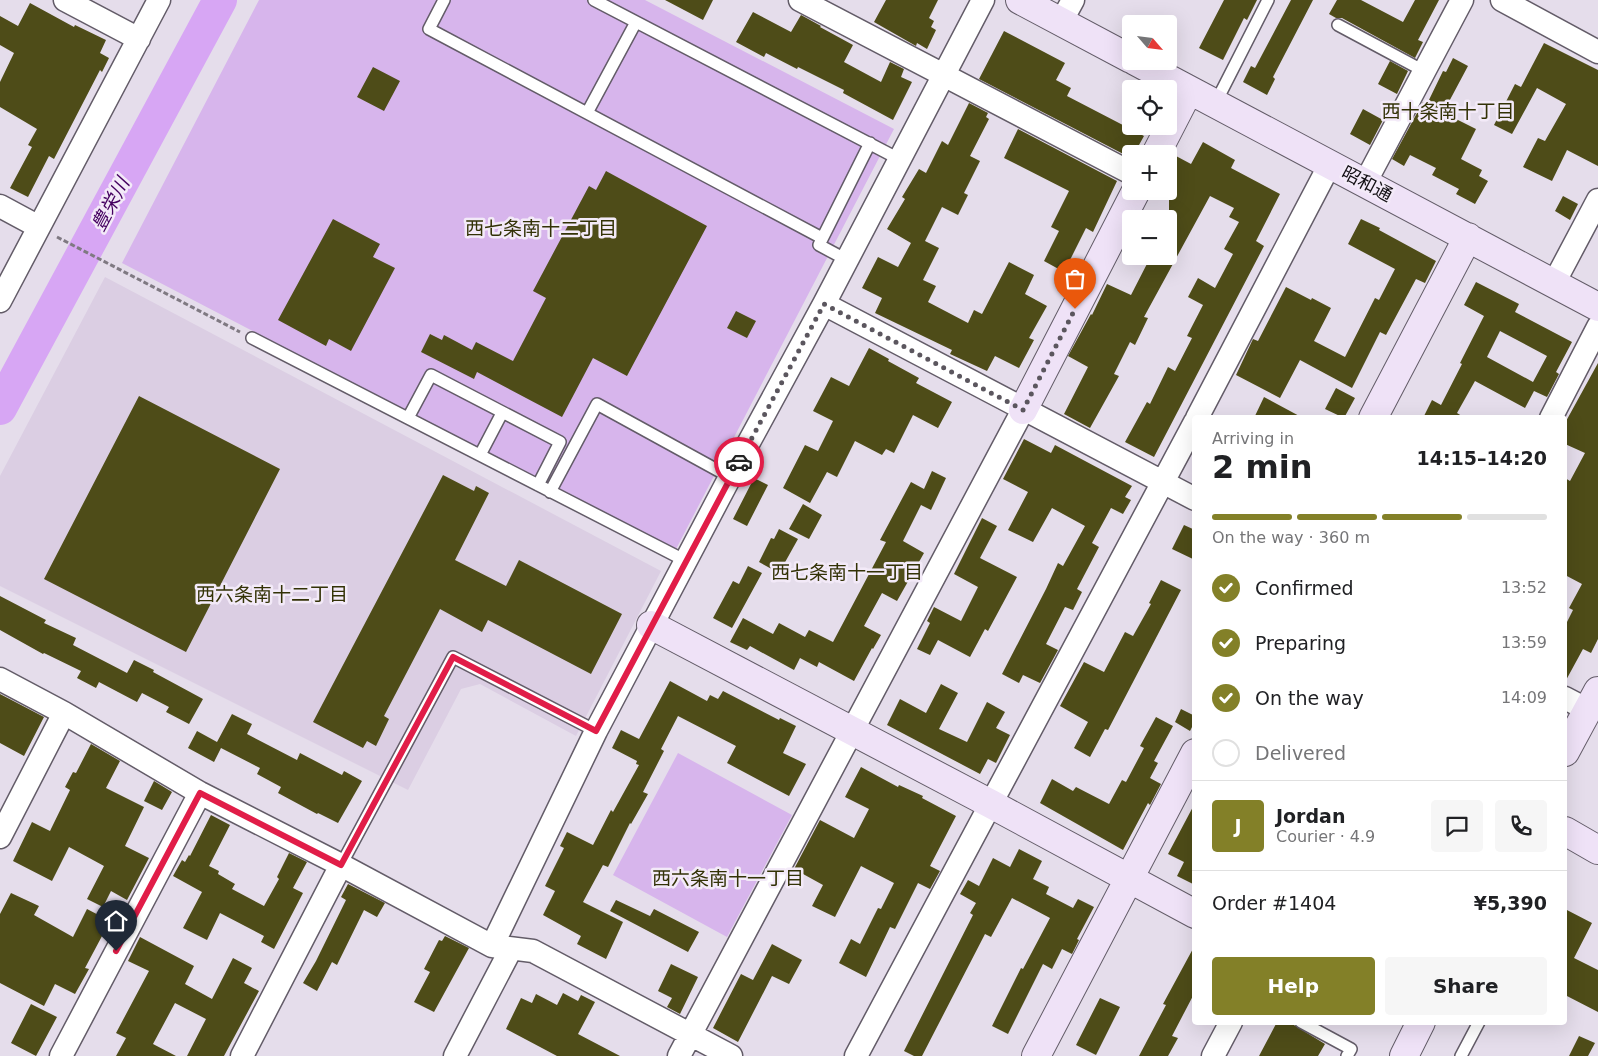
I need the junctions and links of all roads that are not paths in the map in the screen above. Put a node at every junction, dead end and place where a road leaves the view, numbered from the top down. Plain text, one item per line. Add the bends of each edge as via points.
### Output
1 (65, 0) edge
2 (159, 0) edge
3 (444, 0) edge
4 (594, 0) edge
5 (800, 0) edge
6 (983, 0) edge
7 (1020, 0) edge
8 (1268, 0) edge
9 (1462, 0) edge
10 (1502, 0) edge
11 (1067, 11) edge
12 (636, 22) junction
13 (1338, 25) dead end
14 (139, 39) junction
15 (1122, 52) edge
16 (1598, 52) edge
17 (1152, 70) edge
18 (1424, 71) junction
19 (943, 76) junction
20 (1189, 90) junction
21 (1215, 104) junction
22 (587, 113) junction
23 (870, 144) junction
24 (1161, 145) edge
25 (899, 158) junction
26 (1330, 164) junction
27 (1122, 169) edge
28 (1365, 183) junction
29 (1131, 200) edge
30 (1598, 200) edge
31 (0, 206) edge
32 (39, 227) junction
33 (1468, 237) junction
34 (822, 238) junction
35 (847, 260) junction
36 (1554, 283) junction
37 (0, 301) edge
38 (824, 304) junction
39 (1598, 307) edge
40 (1598, 327) edge
41 (252, 338) road end
42 (1023, 410) junction
43 (502, 412) junction
44 (1199, 415) edge
45 (1375, 415) edge
46 (1553, 415) edge
47 (408, 418) junction
48 (1192, 428) edge
49 (480, 455) junction
50 (730, 477) junction
51 (1164, 482) junction
52 (538, 485) junction
53 (550, 492) junction
54 (1192, 497) edge
55 (686, 561) junction
56 (652, 626) junction
57 (0, 679) edge
58 (1584, 700) edge
59 (64, 713) junction
60 (596, 731) junction
61 (852, 732) junction
62 (1567, 747) edge
63 (1192, 759) edge
64 (200, 793) junction
65 (991, 804) junction
66 (1567, 832) edge
67 (0, 837) edge
68 (1598, 850) edge
69 (341, 865) junction
70 (1129, 879) junction
71 (1192, 912) edge
72 (502, 948) junction
73 (1229, 1025) edge
74 (1307, 1025) edge
75 (1413, 1025) edge
76 (1477, 1025) edge
77 (690, 1034) junction
78 (61, 1056) edge
79 (242, 1056) edge
80 (455, 1056) edge
81 (679, 1056) edge
82 (731, 1056) edge
83 (856, 1056) edge
84 (1036, 1056) edge
85 (1213, 1056) edge
86 (1347, 1056) edge
87 (1404, 1056) edge
88 (1461, 1056) edge

1 - 14 street
2 - 14 street
3 - 22 lane via 430,29
4 - 12 lane
5 - 19 street
6 - 19 street
7 - 11 street
8 - 21 lane
9 - 18 street
10 - 16 street
11 - 15 street
12 - 22 lane
12 - 23 lane
13 - 18 lane
14 - 32 street
17 - 20 street, 昭和通
18 - 28 street
19 - 25 street
19 - 27 street
20 - 21 street, 昭和通
20 - 24 street
21 - 26 street, 昭和通
22 - 34 lane
23 - 25 lane
23 - 34 lane
25 - 35 street
26 - 28 street, 昭和通
26 - 44 street
28 - 33 street, 昭和通
29 - 42 street
30 - 36 street
31 - 32 street
32 - 37 street
33 - 36 street, 昭和通
33 - 45 street
34 - 35 lane via 819,245
35 - 38 street
36 - 39 street, 昭和通
38 - 42 street
38 - 50 street
40 - 46 street
41 - 47 lane
42 - 51 street
42 - 61 street
43 - 47 lane via 431,374
43 - 49 lane
43 - 52 lane via 560,442
47 - 49 lane
48 - 51 street
49 - 52 lane
50 - 53 lane via 597,404
50 - 55 street
51 - 54 street
51 - 65 street
52 - 53 lane
53 - 55 lane
55 - 56 street
56 - 60 street
56 - 61 street
57 - 59 street
58 - 62 street
59 - 64 street
59 - 67 street
60 - 69 lane via 453,657
60 - 72 street
61 - 65 street
61 - 77 street
63 - 70 street
64 - 69 street
64 - 78 street
65 - 70 street
65 - 83 street
66 - 68 street
69 - 72 street
69 - 79 street
70 - 71 street
70 - 84 street
72 - 77 street via 533,952
72 - 80 street
73 - 85 street
74 - 86 lane via 1351,1049
75 - 87 street
76 - 88 lane
77 - 81 street
77 - 82 street

